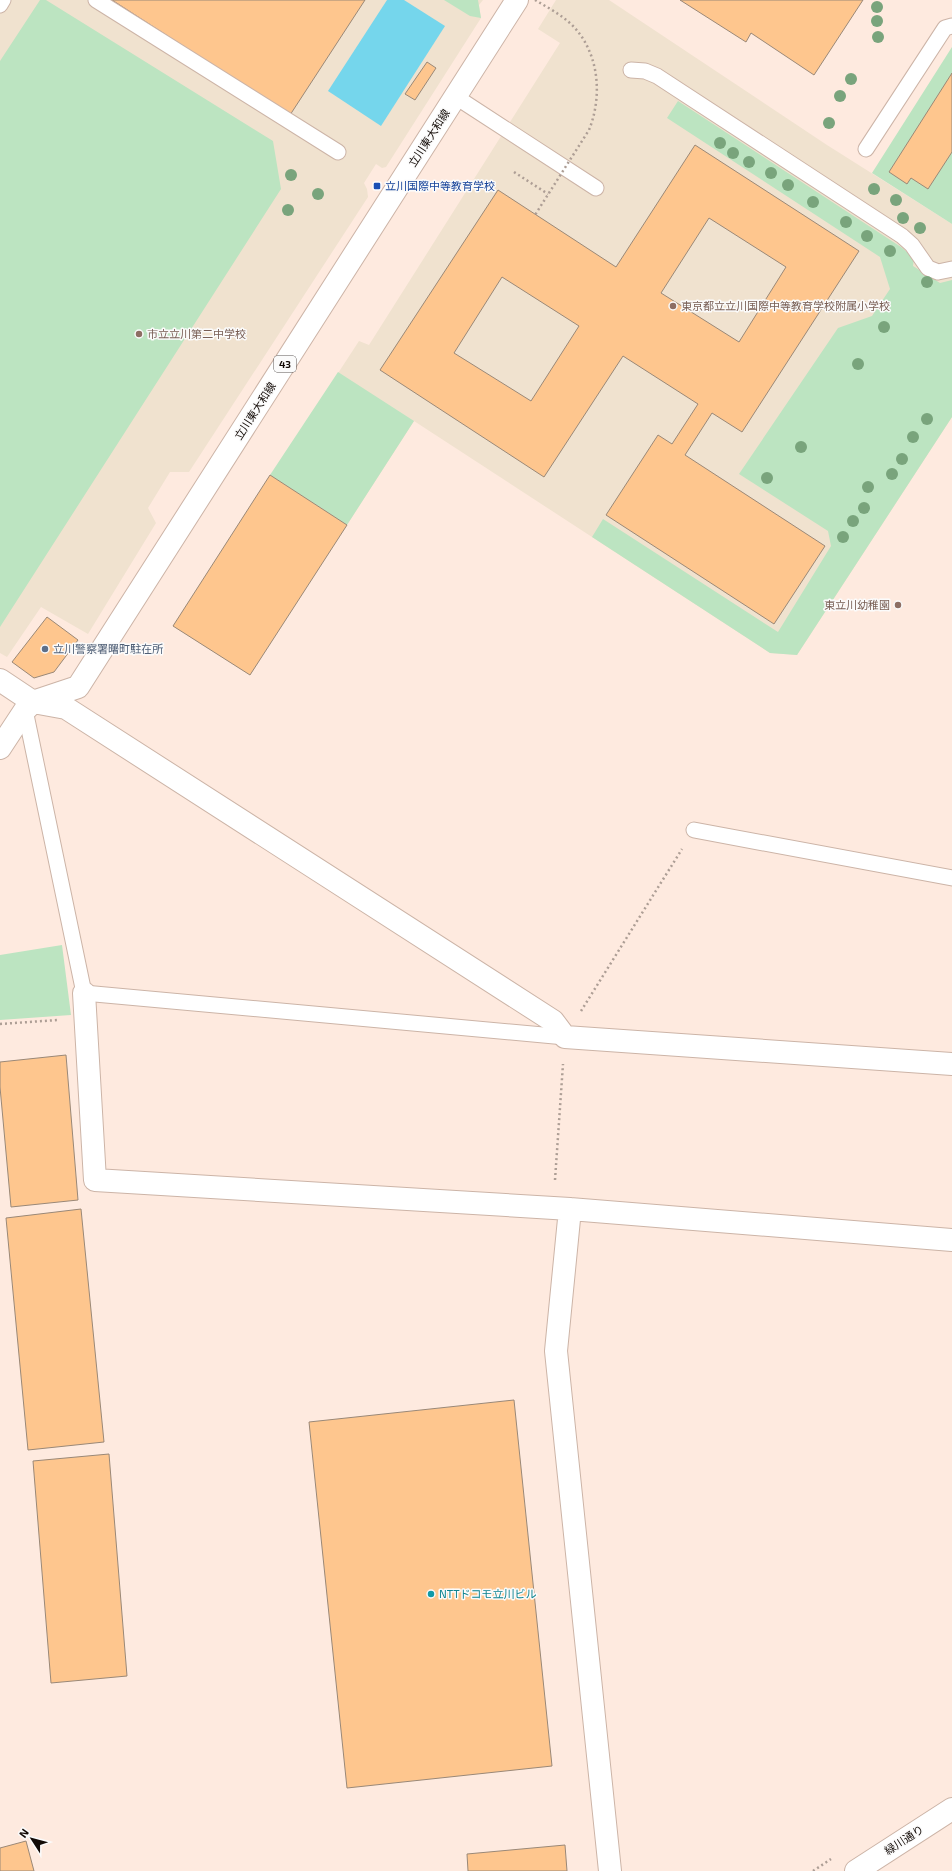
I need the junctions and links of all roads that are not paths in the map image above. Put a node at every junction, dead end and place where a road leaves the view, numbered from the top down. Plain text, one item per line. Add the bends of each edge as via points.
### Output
1 (3, 0) edge
2 (96, 0) edge
3 (517, 0) edge
4 (0, 5) edge
5 (952, 26) edge
6 (631, 70) dead end
7 (456, 96) junction
8 (866, 149) dead end
9 (338, 152) dead end
10 (596, 188) dead end
11 (952, 270) edge
12 (0, 680) edge
13 (29, 706) junction
14 (0, 748) edge
15 (694, 830) dead end
16 (952, 878) edge
17 (84, 993) junction
18 (565, 1037) junction
19 (952, 1064) edge
20 (570, 1209) junction
21 (952, 1240) edge
22 (952, 1809) edge
23 (610, 1871) edge
24 (856, 1871) edge

1 - 4 lane
2 - 9 lane
3 - 7 street, 立川東大和線 / 43
5 - 8 lane via 945,28
6 - 11 lane via 645,71 657,76 902,236 912,245 928,268 938,272
7 - 10 lane
7 - 13 street, 立川東大和線 / 43 via 78,687
12 - 13 street
13 - 14 street
13 - 17 lane
13 - 18 street via 66,708 553,1021
15 - 16 lane
17 - 18 lane
17 - 20 street via 95,1180
18 - 19 street
20 - 21 street
20 - 23 street via 556,1351
22 - 24 street, 緑川通り

